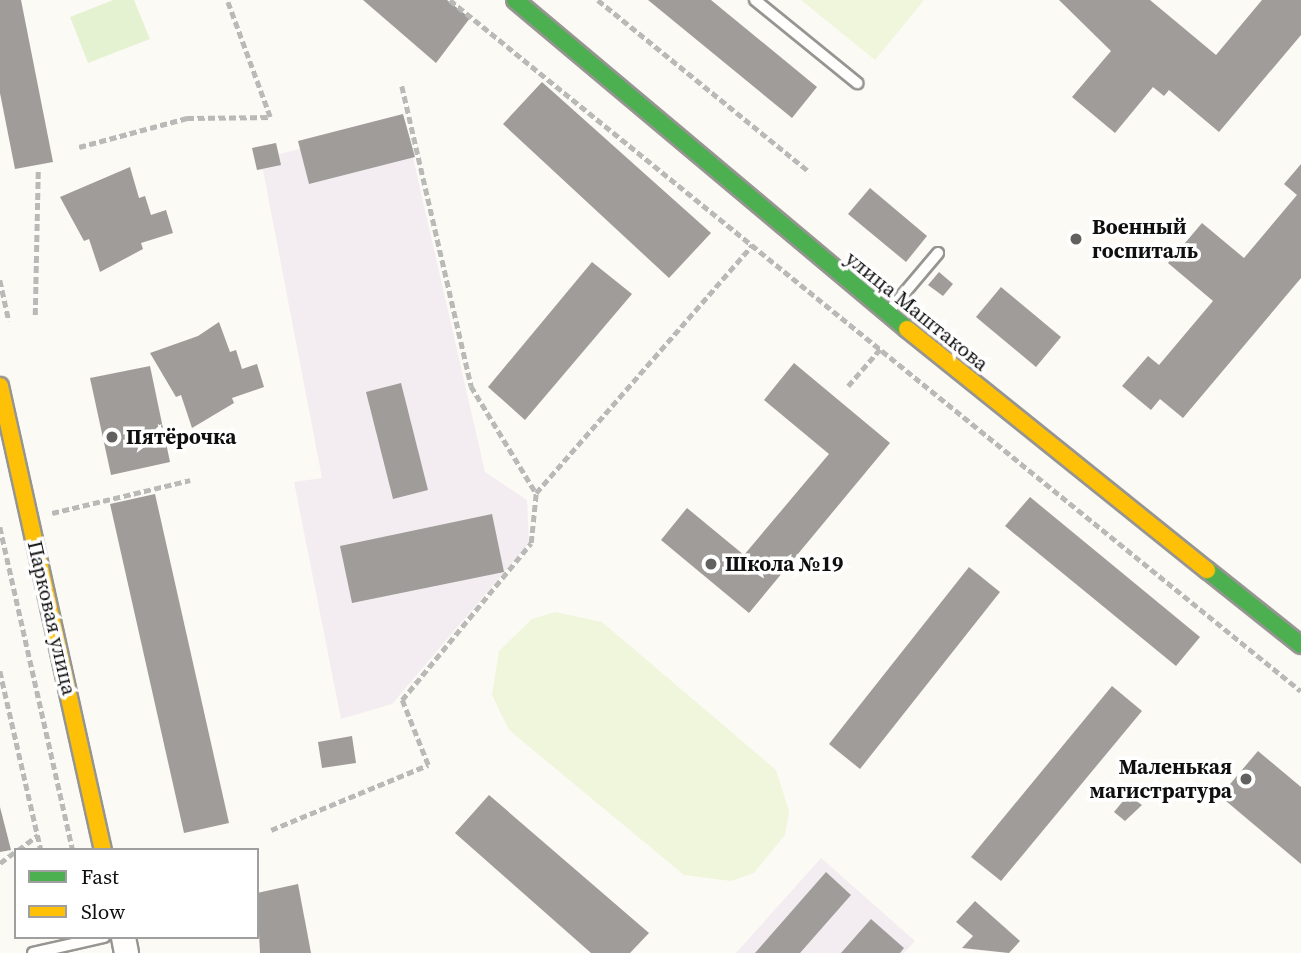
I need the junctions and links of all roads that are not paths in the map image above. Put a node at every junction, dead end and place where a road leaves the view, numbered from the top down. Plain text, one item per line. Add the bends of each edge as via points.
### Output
1 (515, 0) edge
2 (755, 0) edge
3 (857, 83) dead end
4 (938, 253) dead end
5 (887, 313) junction
6 (0, 386) edge
7 (8, 456) edge
8 (1301, 645) edge
9 (103, 848) edge
10 (95, 939) edge
11 (33, 953) edge

1 - 5 street, улица Маштакова
2 - 3 lane
4 - 5 lane
5 - 8 street, улица Маштакова
6 - 7 street, Парковая улица
7 - 9 street, Парковая улица via 29,518
10 - 11 lane

